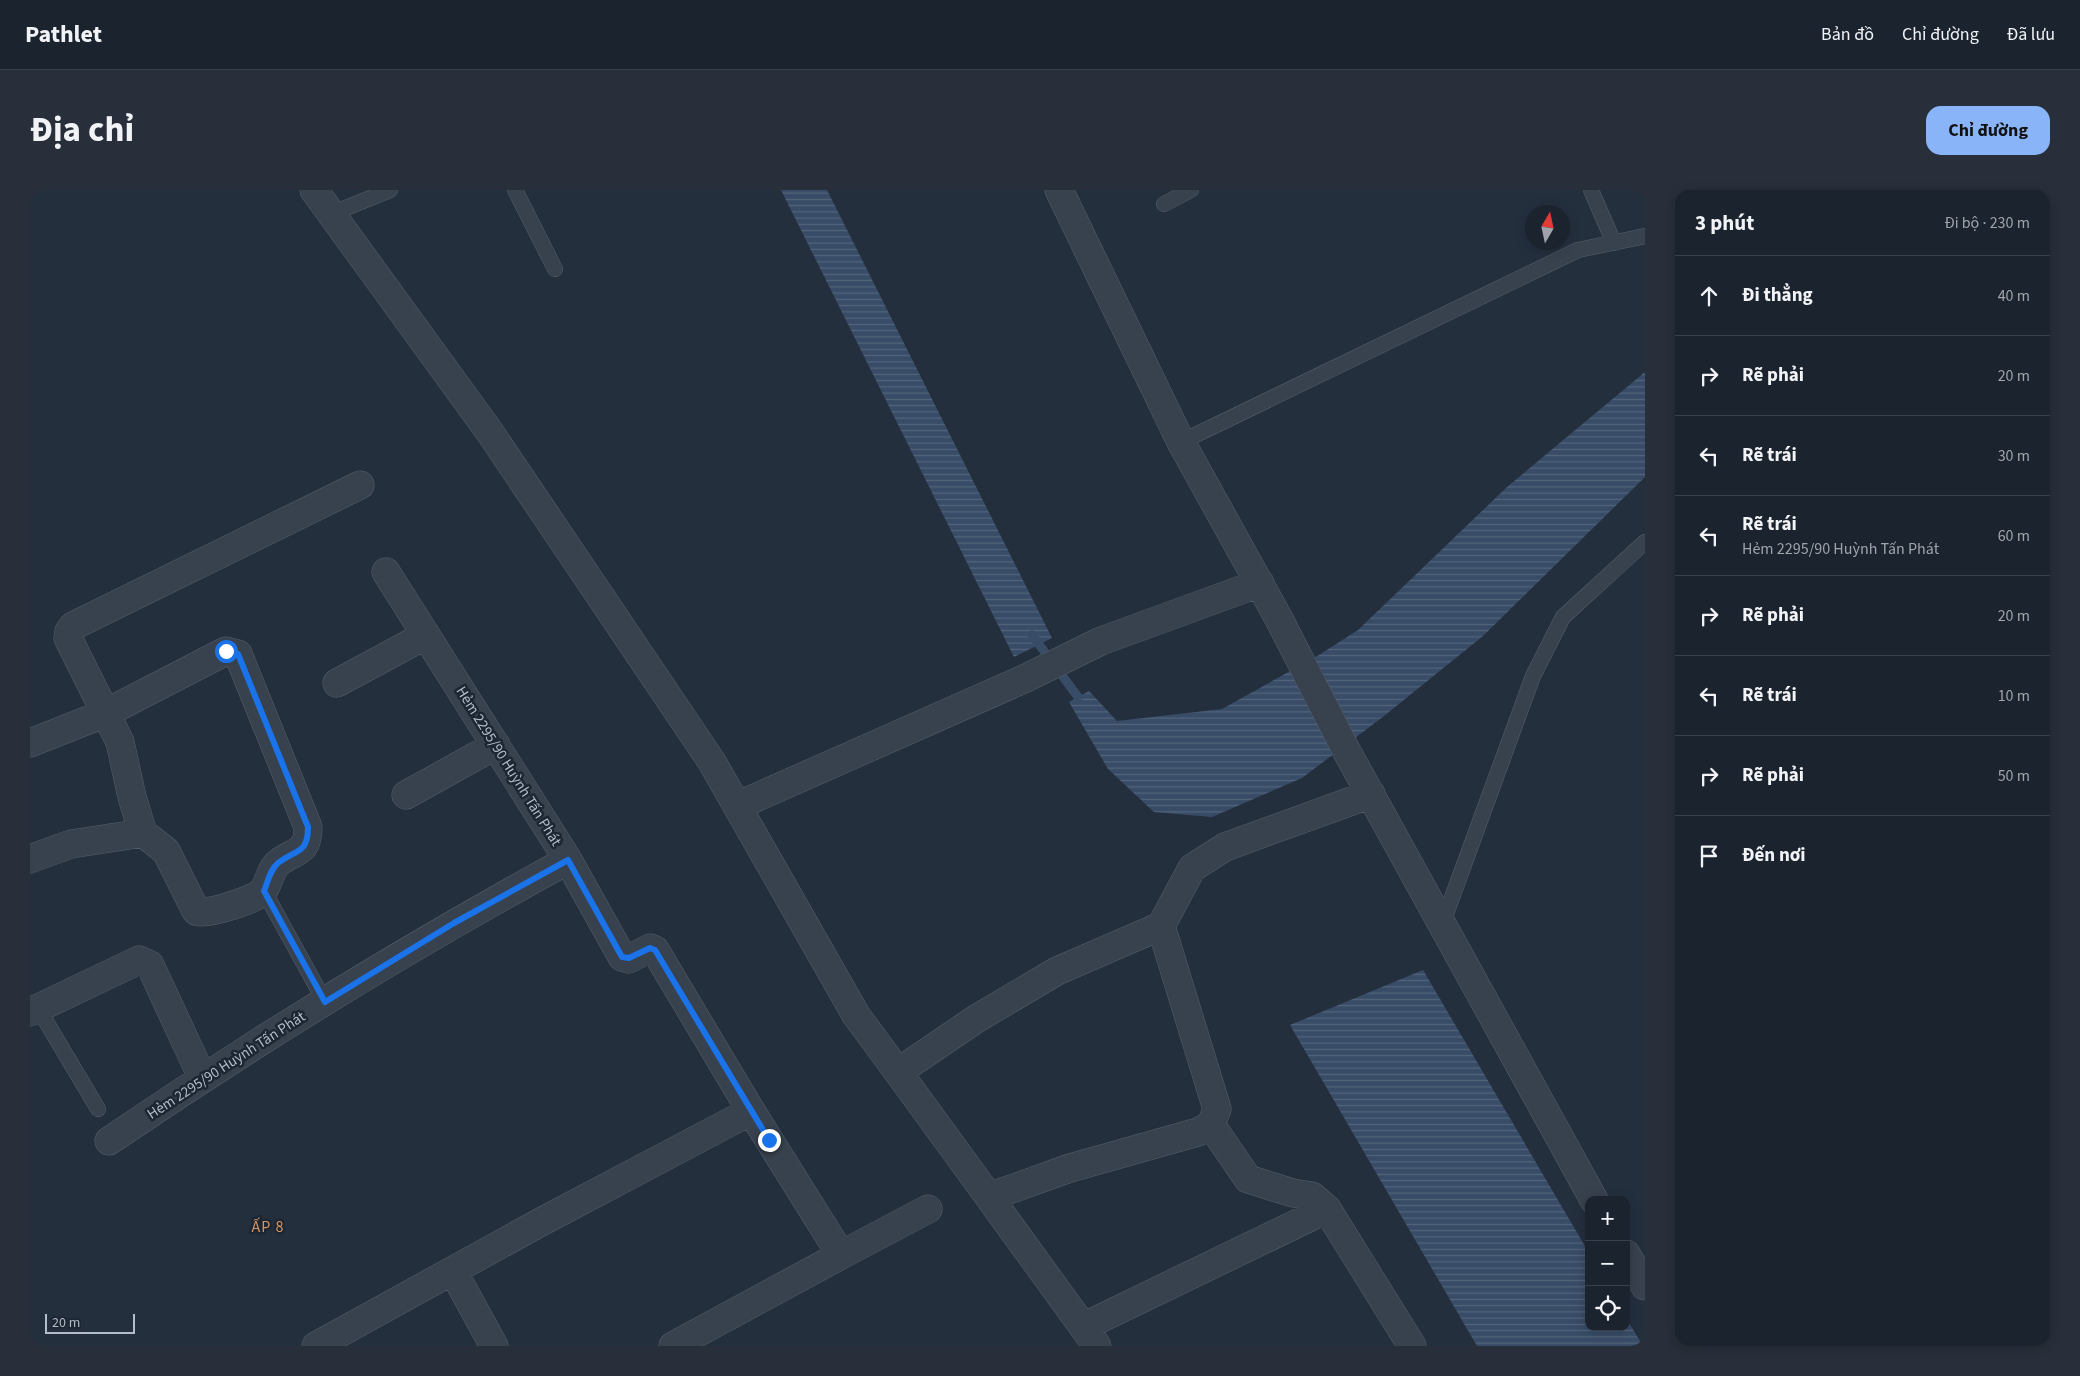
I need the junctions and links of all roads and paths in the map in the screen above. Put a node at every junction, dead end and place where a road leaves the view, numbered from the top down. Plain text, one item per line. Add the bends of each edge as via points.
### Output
1 (314, 190) edge
2 (390, 190) edge
3 (515, 190) edge
4 (1059, 190) edge
5 (1191, 190) edge
6 (1592, 190) edge
7 (1164, 204) dead end
8 (331, 214) junction
9 (1645, 236) edge
10 (1614, 243) junction
11 (555, 269) dead end
12 (1181, 442) junction
13 (360, 485) dead end
14 (1645, 542) edge
15 (386, 572) dead end
16 (1260, 583) junction
17 (426, 635) junction
18 (337, 682) dead end
19 (106, 713) junction
20 (30, 742) edge
21 (496, 745) junction
22 (406, 794) dead end
23 (1371, 794) junction
24 (737, 806) junction
25 (143, 833) junction
26 (30, 859) edge
27 (568, 860) junction
28 (264, 891) junction
29 (1162, 926) junction
30 (1442, 926) junction
31 (325, 1002) junction
32 (34, 1010) edge
33 (898, 1072) junction
34 (202, 1077) junction
35 (98, 1109) dead end
36 (751, 1111) junction
37 (1211, 1125) junction
38 (109, 1141) dead end
39 (1592, 1196) edge
40 (989, 1197) junction
41 (928, 1209) dead end
42 (1327, 1209) junction
43 (841, 1255) junction
44 (1630, 1261) edge
45 (453, 1271) junction
46 (1645, 1286) edge
47 (1091, 1336) edge
48 (685, 1343) edge
49 (316, 1346) edge
50 (494, 1346) edge
51 (1412, 1346) edge

1 - 8 street
2 - 8 lane
3 - 11 lane
4 - 12 street
5 - 7 lane
6 - 10 lane
8 - 24 street via 489,432 712,762
9 - 10 lane
10 - 12 lane via 1578,250
12 - 16 street
13 - 19 street via 73,626 68,638
14 - 30 lane via 1562,617 1533,676
15 - 17 street, Hẻm 2295/90 Huỳnh Tấn Phát
16 - 23 street
16 - 24 street via 1101,641 1026,678
17 - 18 street
17 - 21 street, Hẻm 2295/90 Huỳnh Tấn Phát
19 - 20 street
19 - 25 street via 120,742
19 - 28 street via 226,651 238,654 308,827 308,839 303,849 278,863
21 - 22 street
21 - 27 street, Hẻm 2295/90 Huỳnh Tấn Phát
23 - 29 street via 1225,847 1192,868
23 - 30 street
24 - 33 street via 856,1015
25 - 26 street via 71,844
25 - 28 street via 166,850 196,911 200,913 257,897
27 - 31 street, Hẻm 2295/90 Huỳnh Tấn Phát via 454,923
27 - 36 street via 622,957 629,958 650,948 655,950
28 - 31 lane
29 - 33 street via 1057,971 976,1019
29 - 37 street via 1217,1108
30 - 39 street
31 - 34 street, Hẻm 2295/90 Huỳnh Tấn Phát
32 - 34 street via 139,960 145,961 150,965
32 - 35 lane
33 - 40 street
34 - 38 street, Hẻm 2295/90 Huỳnh Tấn Phát
36 - 43 street
36 - 45 street
37 - 40 street via 1198,1132 1070,1168
37 - 42 street via 1248,1179 1312,1196
40 - 47 street
41 - 43 street
42 - 47 street
42 - 51 street
43 - 48 street
44 - 46 street
45 - 49 street
45 - 50 street

